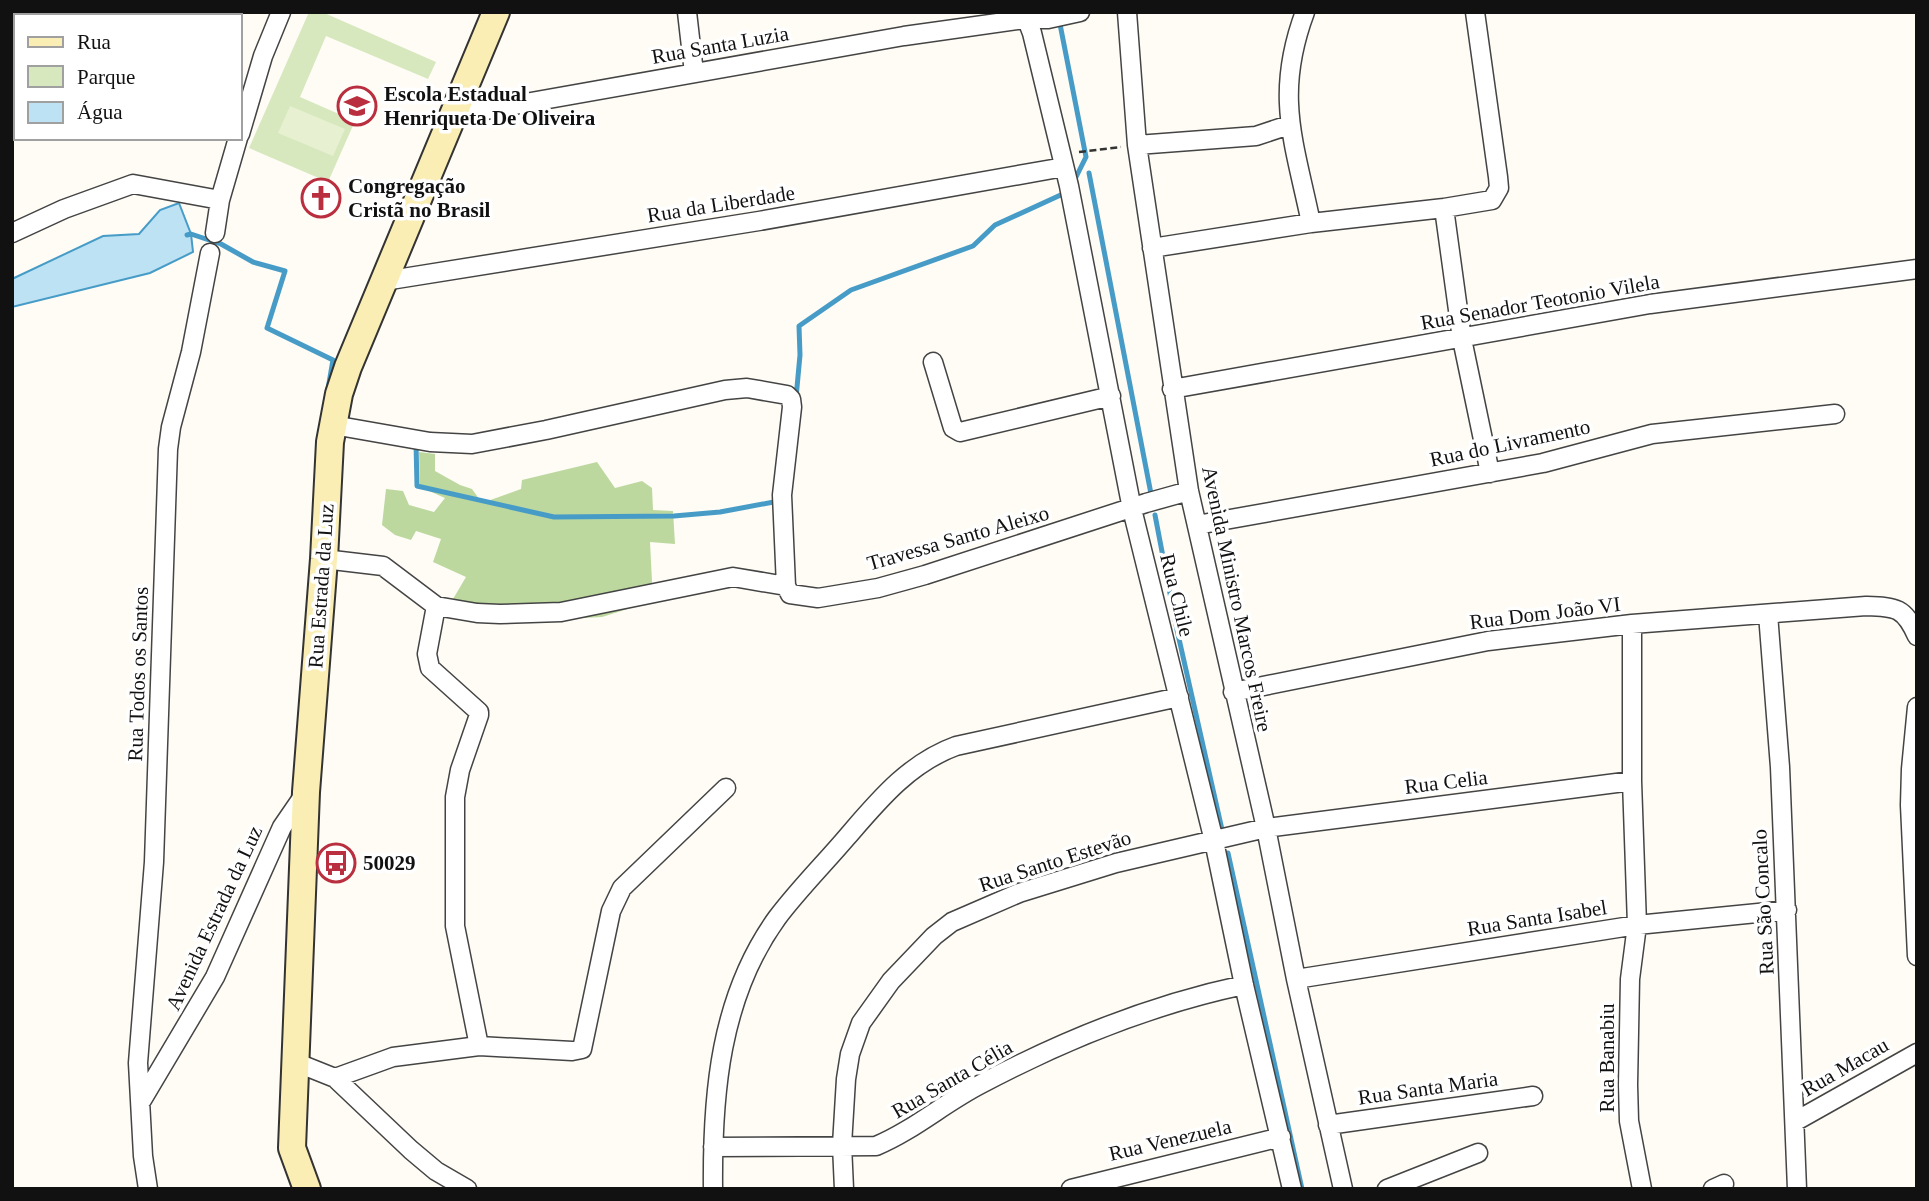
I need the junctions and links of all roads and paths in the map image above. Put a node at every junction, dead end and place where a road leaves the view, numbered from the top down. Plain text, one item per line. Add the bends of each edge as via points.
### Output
1 (281, 12) edge
2 (496, 12) edge
3 (687, 12) edge
4 (1127, 12) edge
5 (1305, 12) edge
6 (1475, 12) edge
7 (1073, 14) edge
8 (1025, 16) edge
9 (694, 73) junction
10 (452, 116) junction
11 (1289, 125) junction
12 (242, 126) edge
13 (238, 140) edge
14 (1137, 145) junction
15 (1063, 161) junction
16 (220, 200) junction
17 (1444, 208) junction
18 (1311, 223) junction
19 (12, 233) edge
20 (215, 233) dead end
21 (1152, 248) junction
22 (210, 253) dead end
23 (1917, 269) edge
24 (384, 281) junction
25 (1462, 339) junction
26 (933, 362) dead end
27 (1172, 389) junction
28 (1111, 396) junction
29 (1835, 414) dead end
30 (333, 425) junction
31 (1490, 473) junction
32 (1189, 491) junction
33 (1139, 506) junction
34 (1197, 524) junction
35 (324, 559) junction
36 (786, 586) junction
37 (436, 606) junction
38 (1768, 614) junction
39 (1632, 624) junction
40 (1917, 636) edge
41 (1233, 692) junction
42 (1179, 697) junction
43 (1917, 707) edge
44 (1632, 781) junction
45 (726, 788) dead end
46 (306, 792) junction
47 (1266, 828) junction
48 (1214, 841) junction
49 (1787, 910) junction
50 (1637, 925) junction
51 (1917, 956) edge
52 (1296, 979) junction
53 (1244, 985) junction
54 (479, 1046) junction
55 (1917, 1053) edge
56 (295, 1062) junction
57 (335, 1078) junction
58 (1533, 1096) dead end
59 (142, 1100) junction
60 (1796, 1121) junction
61 (1328, 1125) junction
62 (1281, 1137) junction
63 (842, 1146) junction
64 (713, 1147) junction
65 (1478, 1153) dead end
66 (1075, 1188) edge
67 (148, 1189) edge
68 (307, 1189) edge
69 (467, 1189) edge
70 (713, 1189) edge
71 (844, 1189) edge
72 (1292, 1189) edge
73 (1343, 1189) edge
74 (1387, 1189) edge
75 (1642, 1189) edge
76 (1797, 1189) edge

1 - 12 street
2 - 10 main road, Rua Estrada da Luz
3 - 9 street
4 - 14 street, Avenida Ministro Marcos Freire
5 - 11 street via 1289,67
6 - 17 street via 1499,188 1492,200
7 - 8 street, Rua Santa Luzia via 1048,19
8 - 9 street, Rua Santa Luzia
8 - 15 street, Rua Chile
9 - 10 street, Rua Santa Luzia
10 - 24 main road, Rua Estrada da Luz
11 - 14 street via 1256,136
11 - 18 street
13 - 16 street
14 - 15 path
14 - 21 street, Avenida Ministro Marcos Freire
15 - 24 street, Rua da Liberdade via 759,221
15 - 28 street, Rua Chile
16 - 19 street via 132,184
16 - 20 street
17 - 18 street
17 - 25 street
18 - 21 street
21 - 27 street, Avenida Ministro Marcos Freire
22 - 59 street, Rua Todos os Santos via 169,439 154,862 138,1063
23 - 25 street, Rua Senador Teotonio Vilela via 1650,304
24 - 30 main road, Rua Estrada da Luz via 348,367
25 - 27 street, Rua Senador Teotonio Vilela
25 - 31 street
26 - 28 street via 948,418 960,432
27 - 32 street, Avenida Ministro Marcos Freire
28 - 33 street, Rua Chile
29 - 31 street, Rua do Livramento via 1652,434
30 - 35 main road, Rua Estrada da Luz
30 - 36 street via 430,442 472,444 725,390 747,388 787,395 792,407 782,495
31 - 34 street, Rua do Livramento
32 - 33 street
32 - 34 street, Avenida Ministro Marcos Freire
33 - 36 street, Travessa Santo Aleixo via 878,588 818,597 790,594
33 - 42 street, Rua Chile
34 - 41 street, Avenida Ministro Marcos Freire
35 - 37 street via 383,566
35 - 46 main road, Rua Estrada da Luz
36 - 37 street via 723,578 543,614 477,613
37 - 54 street via 427,653 430,668 479,712 455,797 455,926
38 - 39 street, Rua Dom João VI
38 - 40 street, Rua Dom João VI via 1893,607 1901,611
38 - 49 street, Rua São Concalo
39 - 41 street, Rua Dom João VI via 1488,641
39 - 44 street
41 - 47 street, Avenida Ministro Marcos Freire
42 - 48 street, Rua Chile
42 - 64 street via 956,746 925,760 882,796 777,918 754,957 726,1027
43 - 51 street via 1910,805
44 - 47 street, Rua Celia
44 - 50 street
45 - 54 street via 622,888 611,911 582,1049
46 - 56 main road, Rua Estrada da Luz
46 - 59 street, Avenida Estrada da Luz via 282,827 215,977
47 - 48 street, Rua Santo Estevão
47 - 52 street, Avenida Ministro Marcos Freire
48 - 53 street, Rua Chile
48 - 63 street, Rua Santo Estevão via 1116,863 1019,893 962,916 934,936 891,981 861,1023 846,1079
49 - 50 street, Rua Santa Isabel
49 - 60 street, Rua São Concalo
50 - 52 street, Rua Santa Isabel
50 - 75 street, Rua Banabiu via 1628,1085 1629,1121
52 - 61 street, Avenida Ministro Marcos Freire
53 - 62 street, Rua Chile
53 - 63 street, Rua Santa Célia via 1178,1001 1030,1060 876,1146
54 - 57 street via 393,1057
55 - 60 street, Rua Macau
56 - 57 street
56 - 68 main road, Rua Estrada da Luz via 292,1149
57 - 69 street via 411,1150
58 - 61 street, Rua Santa Maria
59 - 67 street, Rua Todos os Santos
60 - 76 street, Rua São Concalo
61 - 73 street, Avenida Ministro Marcos Freire
62 - 66 street, Rua Venezuela
62 - 72 street, Rua Chile
63 - 64 street, Rua Santa Célia
63 - 71 street, Rua Santo Estevão
64 - 70 street
65 - 74 street

